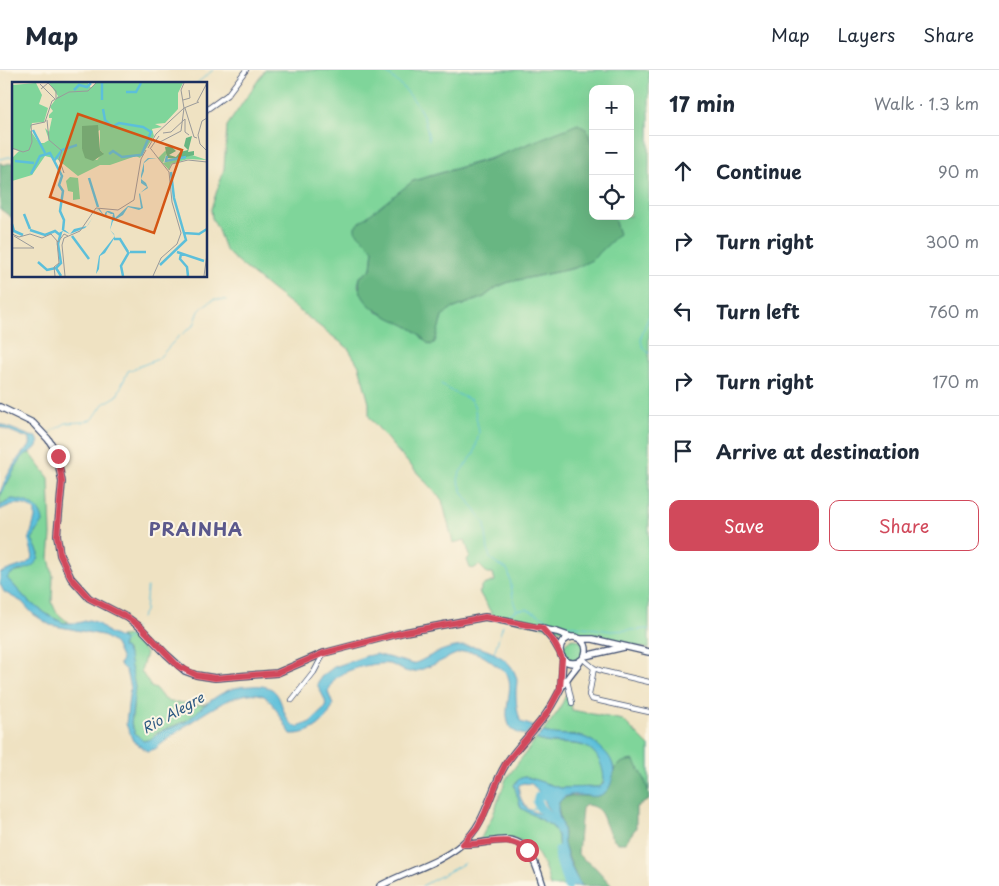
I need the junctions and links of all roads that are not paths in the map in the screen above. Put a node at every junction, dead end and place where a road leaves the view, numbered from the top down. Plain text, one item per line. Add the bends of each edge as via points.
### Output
1 (246, 70) edge
2 (208, 109) edge
3 (0, 407) edge
4 (542, 628) junction
5 (571, 637) junction
6 (581, 639) junction
7 (626, 647) junction
8 (649, 652) edge
9 (324, 653) junction
10 (561, 655) junction
11 (583, 659) junction
12 (594, 668) junction
13 (567, 680) junction
14 (649, 682) edge
15 (560, 689) junction
16 (292, 700) dead end
17 (572, 703) dead end
18 (649, 712) edge
19 (463, 844) junction
20 (380, 886) edge
21 (542, 886) edge

1 - 2 street via 227,95
3 - 9 street via 33,423 56,451 62,482 57,535 60,555 71,578 89,598 140,626 178,666 196,675 215,678 267,675
4 - 5 street
4 - 9 street via 485,617 405,632
4 - 10 street
5 - 6 street
5 - 10 street via 561,644
6 - 7 street
6 - 11 street via 586,646
7 - 8 street
7 - 11 street
9 - 16 street
10 - 11 street via 572,663
10 - 15 street
11 - 12 street
11 - 13 street
12 - 14 street
12 - 18 street via 590,697
13 - 15 street
13 - 17 street
15 - 19 street via 540,722 506,763 484,815
19 - 20 street
19 - 21 street via 507,840 520,844 534,859

